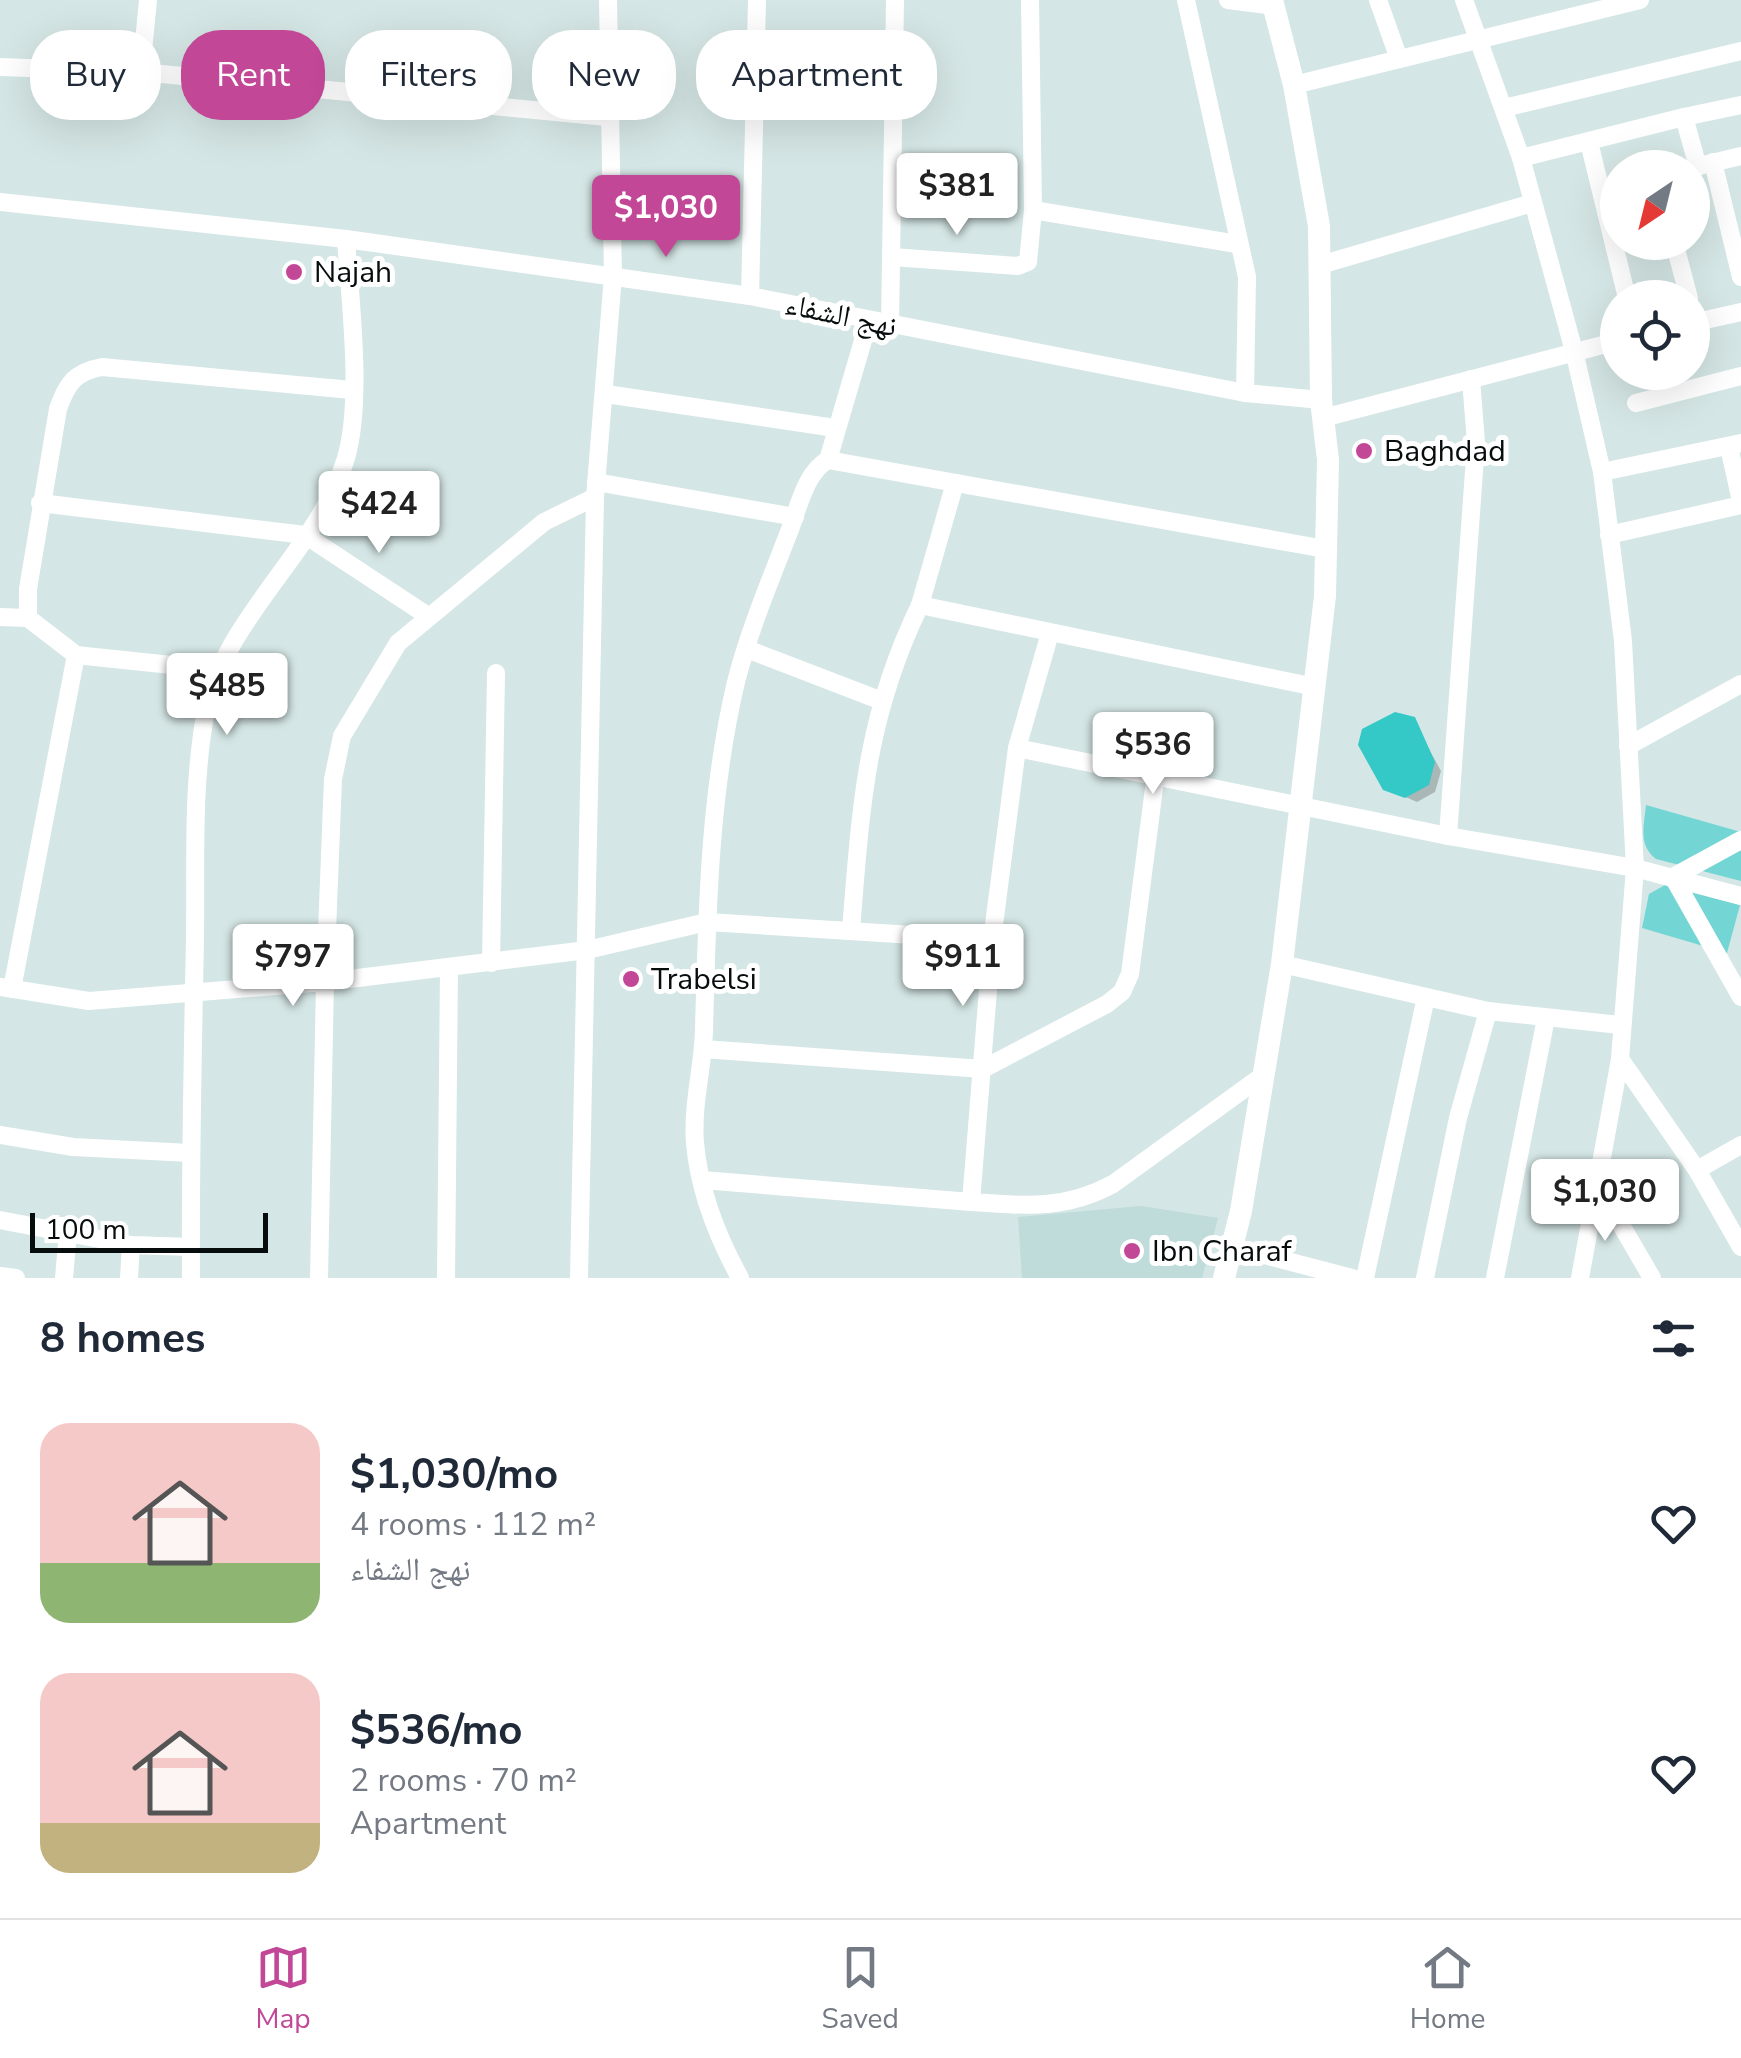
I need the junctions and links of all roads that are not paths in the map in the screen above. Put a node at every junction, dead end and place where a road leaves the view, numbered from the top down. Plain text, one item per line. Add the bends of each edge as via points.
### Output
1 (148, 0) edge
2 (608, 0) edge
3 (757, 0) edge
4 (894, 0) edge
5 (1030, 0) edge
6 (1186, 0) edge
7 (1228, 0) edge
8 (1378, 0) edge
9 (1464, 0) edge
10 (1640, 0) edge
11 (1273, 3) edge
12 (145, 30) edge
13 (607, 30) edge
14 (1480, 39) junction
15 (1741, 51) edge
16 (1399, 58) junction
17 (0, 66) edge
18 (30, 67) edge
19 (161, 74) edge
20 (1294, 85) junction
21 (1741, 105) edge
22 (1504, 108) junction
23 (532, 110) edge
24 (1684, 118) junction
25 (606, 120) edge
26 (1589, 142) junction
27 (1695, 150) edge
28 (1741, 156) edge
29 (1521, 158) junction
30 (1710, 164) edge
31 (1600, 167) edge
32 (1710, 191) edge
33 (0, 202) edge
34 (1532, 203) junction
35 (1033, 210) junction
36 (346, 238) junction
37 (1236, 244) junction
38 (892, 257) junction
39 (1320, 265) junction
40 (613, 276) junction
41 (1741, 277) edge
42 (750, 296) junction
43 (1741, 312) edge
44 (1710, 317) edge
45 (869, 320) junction
46 (890, 325) junction
47 (1600, 345) edge
48 (1574, 351) junction
49 (1741, 376) edge
50 (1471, 379) junction
51 (352, 390) junction
52 (1245, 393) junction
53 (606, 394) junction
54 (1636, 403) dead end
55 (1322, 409) junction
56 (835, 428) junction
57 (1735, 445) edge
58 (828, 460) junction
59 (1602, 472) junction
60 (954, 483) junction
61 (595, 489) junction
62 (40, 503) junction
63 (1741, 503) edge
64 (795, 517) junction
65 (305, 535) junction
66 (1609, 535) junction
67 (1325, 549) junction
68 (920, 605) junction
69 (428, 616) junction
70 (0, 617) edge
71 (28, 618) junction
72 (1050, 633) junction
73 (747, 649) junction
74 (76, 655) junction
75 (219, 670) junction
76 (496, 673) dead end
77 (1741, 684) edge
78 (1315, 686) junction
79 (882, 701) junction
80 (1628, 746) junction
81 (1016, 748) junction
82 (1156, 773) junction
83 (1298, 802) junction
84 (1448, 836) junction
85 (1741, 840) edge
86 (1636, 868) junction
87 (1673, 877) junction
88 (1741, 896) edge
89 (707, 922) junction
90 (850, 930) junction
91 (992, 940) junction
92 (587, 950) junction
93 (491, 964) junction
94 (1282, 964) junction
95 (449, 970) junction
96 (324, 982) junction
97 (6, 988) edge
98 (194, 994) junction
99 (1426, 997) junction
100 (1741, 997) edge
101 (1488, 1011) junction
102 (1546, 1018) junction
103 (1620, 1025) junction
104 (703, 1049) junction
105 (1620, 1059) junction
106 (983, 1070) junction
107 (1262, 1076) junction
108 (0, 1135) edge
109 (1741, 1145) edge
110 (190, 1153) junction
111 (1697, 1170) junction
112 (702, 1180) junction
113 (1599, 1187) junction
114 (971, 1202) junction
115 (0, 1220) edge
116 (68, 1232) junction
117 (131, 1246) junction
118 (1234, 1246) junction
119 (191, 1247) junction
120 (1741, 1247) edge
121 (1, 1277) edge
122 (16, 1278) edge
123 (64, 1278) edge
124 (130, 1278) edge
125 (191, 1278) edge
126 (320, 1278) edge
127 (446, 1278) edge
128 (579, 1278) edge
129 (740, 1278) edge
130 (1224, 1278) edge
131 (1352, 1278) edge
132 (1364, 1278) edge
133 (1425, 1278) edge
134 (1495, 1278) edge
135 (1580, 1278) edge
136 (1652, 1278) edge

1 - 12 street
2 - 13 street
3 - 42 street
4 - 38 street
5 - 35 street
6 - 37 street
7 - 11 street
8 - 16 street
9 - 14 street
10 - 14 street
11 - 20 street
14 - 16 street
14 - 22 street
15 - 22 street
16 - 20 street
17 - 18 street
19 - 23 street
20 - 39 street
21 - 24 street
22 - 29 street
24 - 26 street
24 - 27 street
25 - 40 street
26 - 29 street
26 - 31 street
28 - 30 street
29 - 34 street
32 - 41 street
33 - 36 street, نهج الشفاء
34 - 39 street
34 - 48 street
35 - 37 street
35 - 38 street via 1032,252 1018,266
36 - 40 street, نهج الشفاء
36 - 51 street
37 - 52 street via 1247,277
38 - 46 street
39 - 55 street
40 - 42 street, نهج الشفاء
40 - 53 street
42 - 45 street, نهج الشفاء
43 - 44 street
45 - 46 street, نهج الشفاء
45 - 56 street
46 - 52 street, نهج الشفاء
47 - 48 street, نهج الشفاء
48 - 50 street, نهج الشفاء
48 - 59 street
49 - 54 street
50 - 55 street, نهج الشفاء
50 - 84 street via 1476,442
51 - 62 street via 102,366 83,371 66,384 58,408
51 - 65 street via 345,461
52 - 55 street, نهج الشفاء
53 - 56 street
53 - 61 street
55 - 67 street
56 - 58 street
57 - 59 street
57 - 63 street
58 - 60 street
58 - 64 street via 812,475
59 - 66 street
60 - 67 street
60 - 68 street
61 - 64 street
61 - 69 street
61 - 92 street
62 - 65 street
62 - 71 street
63 - 66 street
64 - 73 street
65 - 69 street
65 - 75 street
66 - 80 street
67 - 78 street
68 - 72 street
68 - 79 street
69 - 96 street via 398,643 342,736 333,780
70 - 71 street
71 - 74 street
72 - 78 street
72 - 81 street
73 - 79 street
73 - 89 street via 721,756
74 - 75 street
74 - 97 street
75 - 98 street via 202,748
76 - 93 street
77 - 80 street
78 - 83 street
79 - 90 street via 864,771
80 - 86 street
81 - 82 street
81 - 91 street
82 - 83 street
82 - 106 street via 1130,974 1122,992
83 - 84 street
83 - 94 street
84 - 86 street
85 - 87 street
86 - 87 street
86 - 103 street
87 - 88 street
87 - 100 street
89 - 90 street
89 - 92 street
89 - 104 street
90 - 91 street
91 - 106 street
92 - 93 street
92 - 128 street
93 - 95 street
94 - 99 street
94 - 107 street
95 - 96 street
95 - 127 street
96 - 98 street
96 - 126 street
97 - 98 street via 89,1000
98 - 110 street
99 - 101 street
99 - 132 street
101 - 102 street
101 - 133 street
102 - 103 street
102 - 134 street
103 - 105 street
104 - 106 street
104 - 112 street via 694,1092
105 - 111 street
105 - 113 street
106 - 114 street
107 - 114 street via 1088,1198 1049,1207
107 - 118 street
108 - 110 street via 73,1147
109 - 111 street
110 - 119 street
111 - 120 street
112 - 114 street
112 - 129 street via 708,1210
113 - 135 street
113 - 136 street
115 - 116 street
116 - 117 street
116 - 123 street
117 - 119 street
117 - 124 street
118 - 130 street
118 - 131 street
119 - 125 street
121 - 122 street

